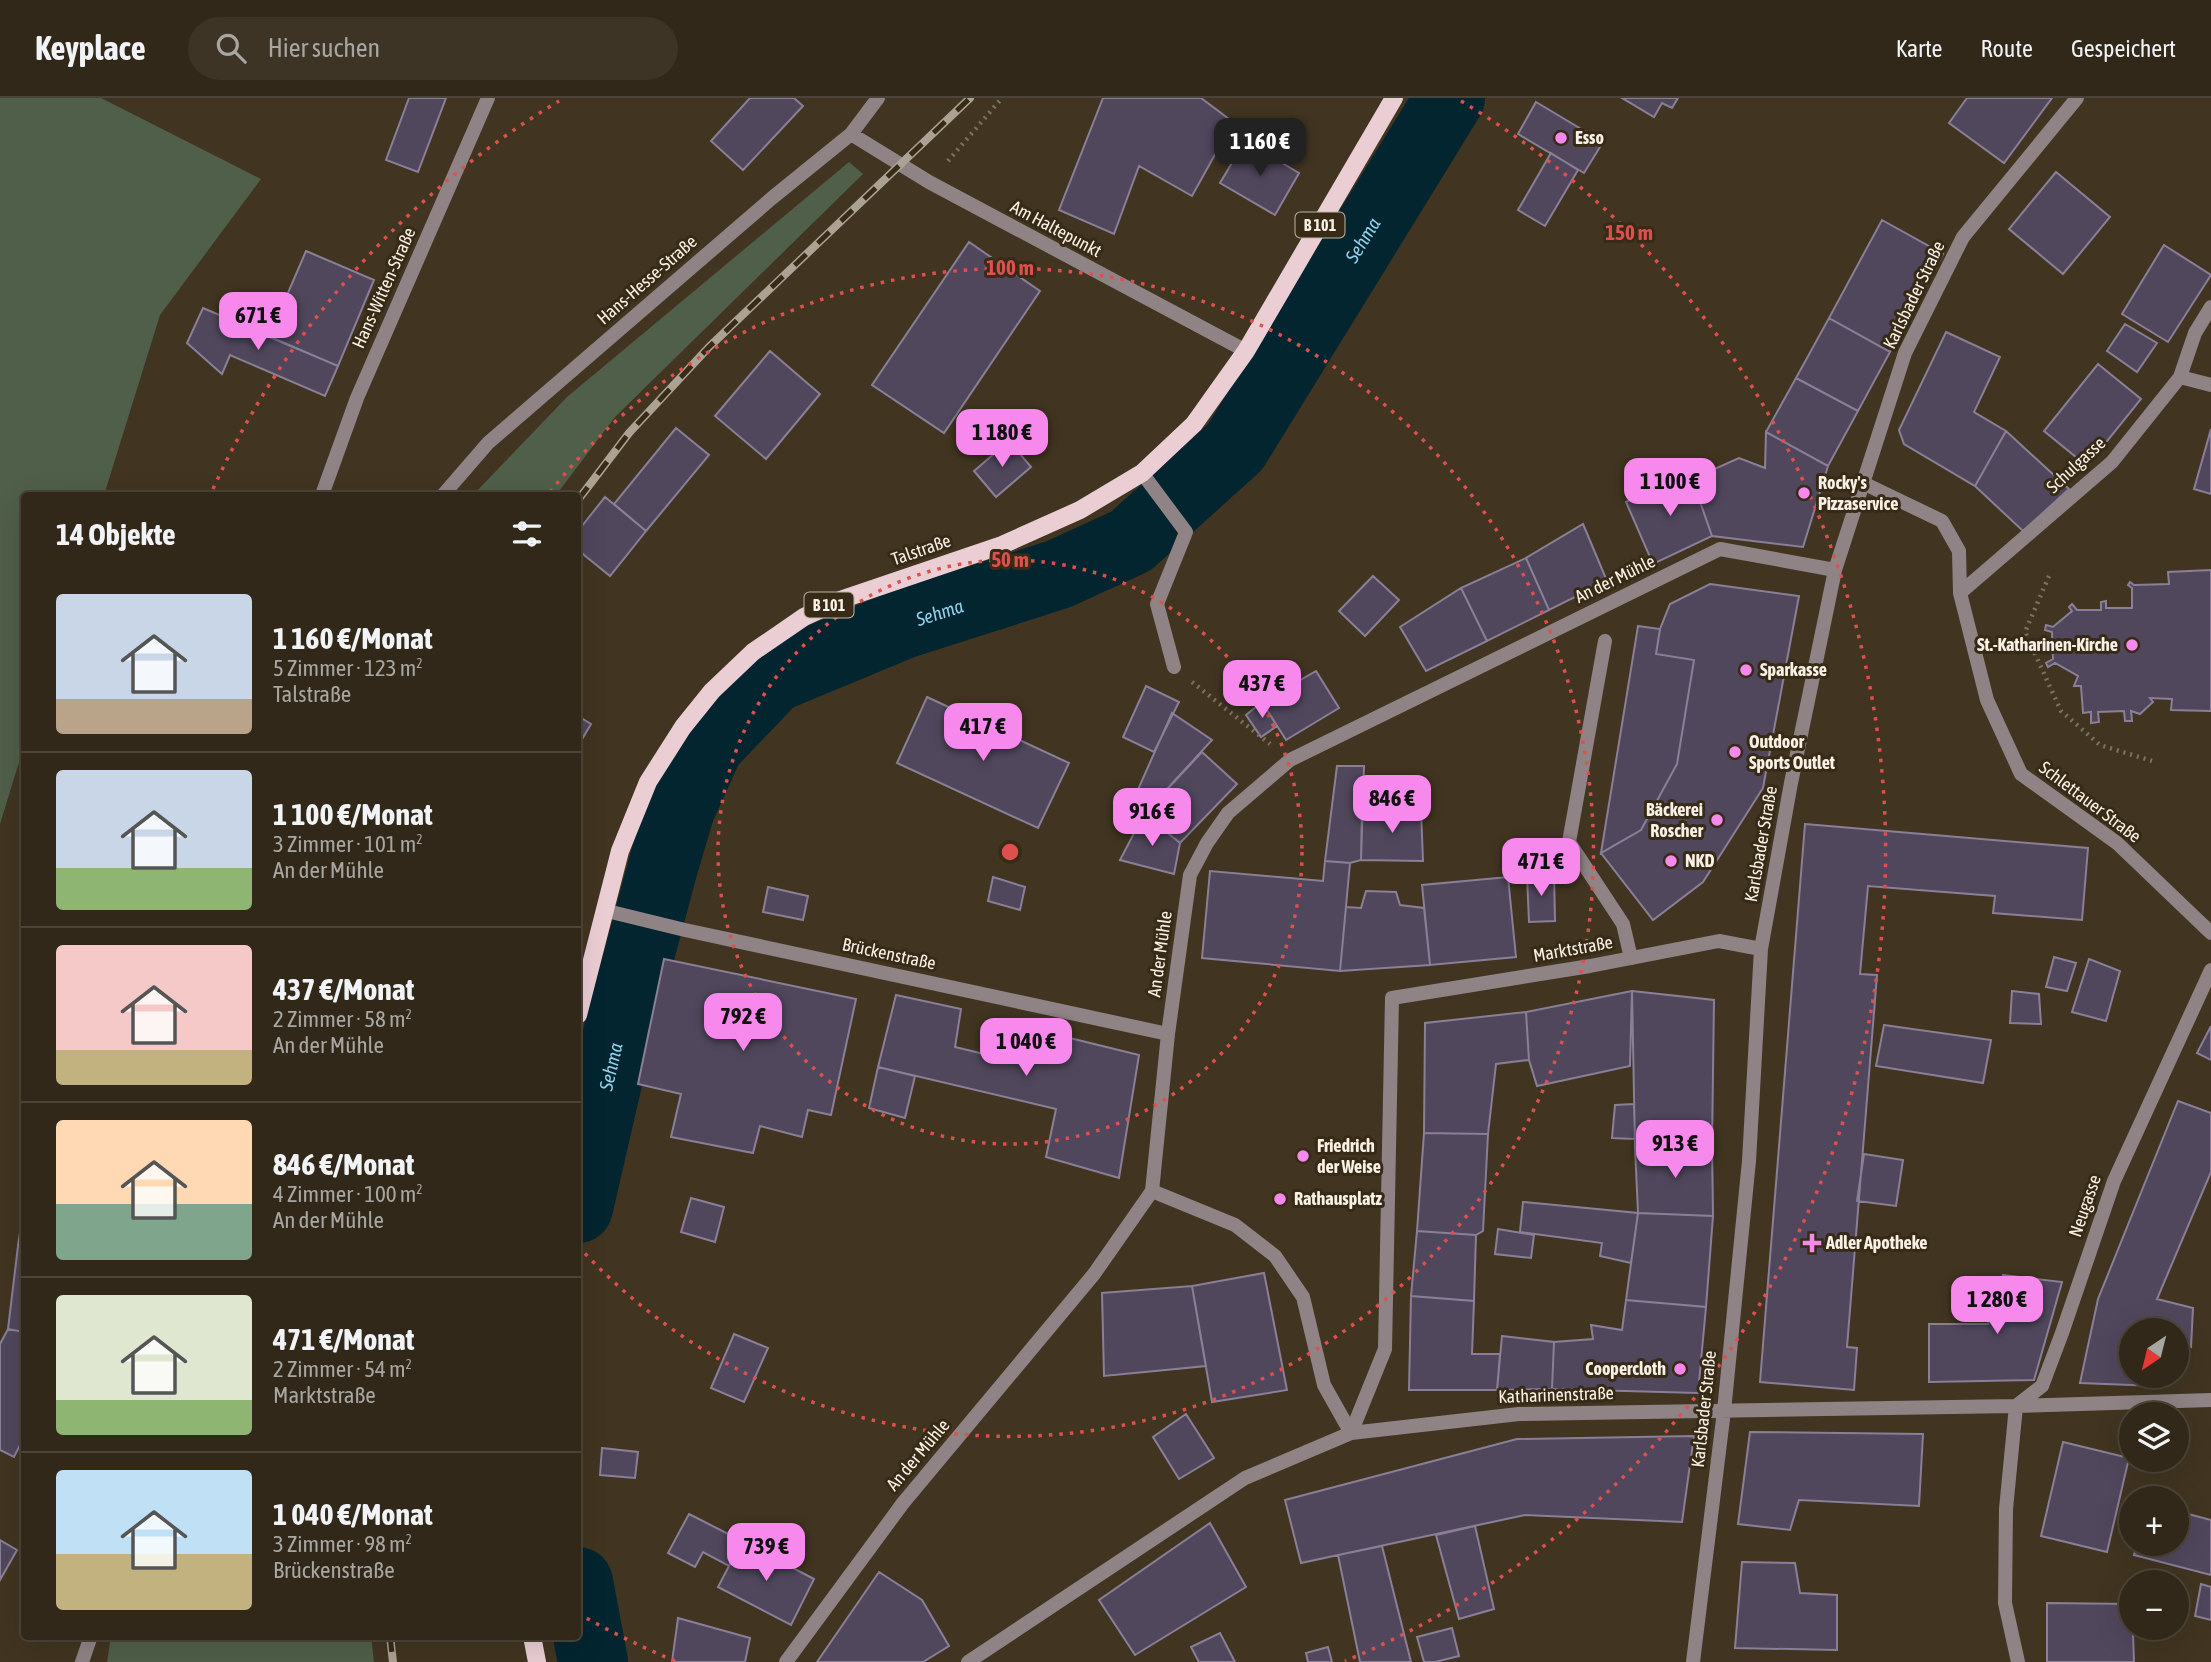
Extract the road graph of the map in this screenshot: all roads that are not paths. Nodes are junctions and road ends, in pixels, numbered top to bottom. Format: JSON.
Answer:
{"nodes":[{"id":1,"x":488,"y":98,"type":"edge"},
{"id":2,"x":878,"y":98,"type":"edge"},
{"id":3,"x":1394,"y":98,"type":"edge"},
{"id":4,"x":2077,"y":98,"type":"edge"},
{"id":5,"x":851,"y":135,"type":"junction"},
{"id":6,"x":2211,"y":307,"type":"edge"},
{"id":7,"x":1246,"y":351,"type":"junction"},
{"id":8,"x":2180,"y":377,"type":"junction"},
{"id":9,"x":2211,"y":385,"type":"edge"},
{"id":10,"x":1142,"y":473,"type":"junction"},
{"id":11,"x":1863,"y":483,"type":"junction"},
{"id":12,"x":323,"y":492,"type":"edge"},
{"id":13,"x":446,"y":492,"type":"edge"},
{"id":14,"x":1835,"y":570,"type":"junction"},
{"id":15,"x":1960,"y":593,"type":"junction"},
{"id":16,"x":1605,"y":640,"type":"dead end"},
{"id":17,"x":1174,"y":667,"type":"road end"},
{"id":18,"x":603,"y":910,"type":"junction"},
{"id":19,"x":2211,"y":933,"type":"edge"},
{"id":20,"x":1761,"y":949,"type":"junction"},
{"id":21,"x":1631,"y":958,"type":"junction"},
{"id":22,"x":2211,"y":970,"type":"edge"},
{"id":23,"x":581,"y":1002,"type":"edge"},
{"id":24,"x":1168,"y":1034,"type":"junction"},
{"id":25,"x":1152,"y":1191,"type":"junction"},
{"id":26,"x":2211,"y":1400,"type":"edge"},
{"id":27,"x":2016,"y":1406,"type":"junction"},
{"id":28,"x":1724,"y":1411,"type":"junction"},
{"id":29,"x":1351,"y":1433,"type":"junction"},
{"id":30,"x":90,"y":1640,"type":"edge"},
{"id":31,"x":533,"y":1640,"type":"edge"},
{"id":32,"x":82,"y":1662,"type":"edge"},
{"id":33,"x":537,"y":1662,"type":"edge"},
{"id":34,"x":786,"y":1662,"type":"edge"},
{"id":35,"x":968,"y":1662,"type":"edge"},
{"id":36,"x":1693,"y":1662,"type":"edge"},
{"id":37,"x":2018,"y":1662,"type":"edge"}],
"edges":[{"from":1,"to":12,"type":"street","name":"Hans-Witten-Straße"},
{"from":2,"to":5,"type":"street","name":"Hans-Hesse-Straße"},
{"from":3,"to":7,"type":"main road","name":"Talstraße","number":"B 101"},
{"from":4,"to":11,"type":"street","name":"Karlsbader Straße"},
{"from":5,"to":7,"type":"street","name":"Am Haltepunkt"},
{"from":5,"to":13,"type":"street","name":"Hans-Hesse-Straße"},
{"from":6,"to":8,"type":"street","name":"Schulgasse"},
{"from":7,"to":10,"type":"main road","name":"Talstraße","number":"B 101"},
{"from":8,"to":9,"type":"street"},
{"from":8,"to":15,"type":"street","name":"Schulgasse"},
{"from":10,"to":17,"type":"street"},
{"from":10,"to":18,"type":"main road","name":"Talstraße","number":"B 101"},
{"from":11,"to":14,"type":"street","name":"Karlsbader Straße"},
{"from":11,"to":15,"type":"street","name":"Schlettauer Straße"},
{"from":14,"to":20,"type":"street","name":"Karlsbader Straße"},
{"from":14,"to":24,"type":"street","name":"An der Mühle"},
{"from":15,"to":19,"type":"street","name":"Schlettauer Straße"},
{"from":16,"to":21,"type":"street"},
{"from":18,"to":23,"type":"main road","name":"Talstraße","number":"B 101"},
{"from":18,"to":24,"type":"street","name":"Brückenstraße"},
{"from":20,"to":21,"type":"street","name":"Marktstraße"},
{"from":20,"to":28,"type":"street","name":"Karlsbader Straße"},
{"from":21,"to":29,"type":"street","name":"Marktstraße"},
{"from":22,"to":27,"type":"street","name":"Neugasse"},
{"from":24,"to":25,"type":"street","name":"An der Mühle"},
{"from":25,"to":29,"type":"street"},
{"from":25,"to":34,"type":"street","name":"An der Mühle"},
{"from":26,"to":27,"type":"street","name":"Katharinenstraße"},
{"from":27,"to":28,"type":"street","name":"Katharinenstraße"},
{"from":27,"to":37,"type":"street"},
{"from":28,"to":29,"type":"street","name":"Katharinenstraße"},
{"from":28,"to":36,"type":"street","name":"Karlsbader Straße"},
{"from":29,"to":35,"type":"street","name":"Katharinenstraße"},
{"from":30,"to":32,"type":"street"},
{"from":31,"to":33,"type":"main road"}]}
